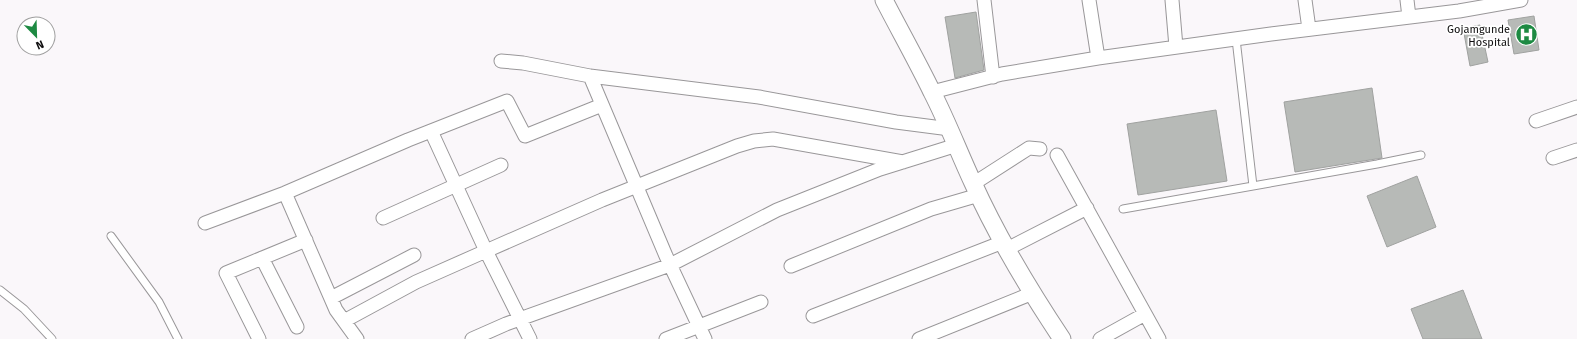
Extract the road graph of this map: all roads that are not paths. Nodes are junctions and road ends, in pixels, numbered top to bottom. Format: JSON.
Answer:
{"nodes":[{"id":1,"x":884,"y":0,"type":"edge"},
{"id":2,"x":984,"y":0,"type":"edge"},
{"id":3,"x":1088,"y":0,"type":"edge"},
{"id":4,"x":1172,"y":0,"type":"edge"},
{"id":5,"x":1304,"y":0,"type":"edge"},
{"id":6,"x":1407,"y":0,"type":"edge"},
{"id":7,"x":1521,"y":0,"type":"edge"},
{"id":8,"x":1507,"y":2,"type":"edge"},
{"id":9,"x":1410,"y":17,"type":"junction"},
{"id":10,"x":1309,"y":29,"type":"junction"},
{"id":11,"x":1236,"y":39,"type":"junction"},
{"id":12,"x":1176,"y":47,"type":"junction"},
{"id":13,"x":1098,"y":58,"type":"junction"},
{"id":14,"x":501,"y":61,"type":"dead end"},
{"id":15,"x":590,"y":76,"type":"junction"},
{"id":16,"x":993,"y":77,"type":"junction"},
{"id":17,"x":932,"y":92,"type":"junction"},
{"id":18,"x":602,"y":105,"type":"junction"},
{"id":19,"x":1577,"y":107,"type":"edge"},
{"id":20,"x":1536,"y":121,"type":"dead end"},
{"id":21,"x":950,"y":129,"type":"junction"},
{"id":22,"x":431,"y":131,"type":"junction"},
{"id":23,"x":957,"y":145,"type":"junction"},
{"id":24,"x":1040,"y":149,"type":"dead end"},
{"id":25,"x":1577,"y":150,"type":"edge"},
{"id":26,"x":1056,"y":155,"type":"dead end"},
{"id":27,"x":1421,"y":155,"type":"dead end"},
{"id":28,"x":1553,"y":158,"type":"dead end"},
{"id":29,"x":903,"y":162,"type":"junction"},
{"id":30,"x":501,"y":165,"type":"dead end"},
{"id":31,"x":456,"y":185,"type":"junction"},
{"id":32,"x":636,"y":186,"type":"junction"},
{"id":33,"x":1253,"y":186,"type":"junction"},
{"id":34,"x":976,"y":189,"type":"junction"},
{"id":35,"x":285,"y":193,"type":"junction"},
{"id":36,"x":1087,"y":208,"type":"junction"},
{"id":37,"x":1123,"y":208,"type":"dead end"},
{"id":38,"x":383,"y":218,"type":"dead end"},
{"id":39,"x":205,"y":223,"type":"dead end"},
{"id":40,"x":111,"y":236,"type":"dead end"},
{"id":41,"x":306,"y":240,"type":"junction"},
{"id":42,"x":1005,"y":246,"type":"junction"},
{"id":43,"x":486,"y":250,"type":"junction"},
{"id":44,"x":414,"y":255,"type":"dead end"},
{"id":45,"x":262,"y":258,"type":"junction"},
{"id":46,"x":670,"y":264,"type":"junction"},
{"id":47,"x":791,"y":266,"type":"dead end"},
{"id":48,"x":0,"y":290,"type":"edge"},
{"id":49,"x":1033,"y":293,"type":"junction"},
{"id":50,"x":331,"y":298,"type":"junction"},
{"id":51,"x":761,"y":302,"type":"dead end"},
{"id":52,"x":1145,"y":314,"type":"junction"},
{"id":53,"x":813,"y":316,"type":"dead end"},
{"id":54,"x":521,"y":318,"type":"junction"},
{"id":55,"x":344,"y":321,"type":"junction"},
{"id":56,"x":698,"y":326,"type":"junction"},
{"id":57,"x":297,"y":327,"type":"dead end"},
{"id":58,"x":52,"y":339,"type":"edge"},
{"id":59,"x":178,"y":339,"type":"edge"},
{"id":60,"x":259,"y":339,"type":"edge"},
{"id":61,"x":357,"y":339,"type":"edge"},
{"id":62,"x":472,"y":339,"type":"edge"},
{"id":63,"x":530,"y":339,"type":"edge"},
{"id":64,"x":666,"y":339,"type":"edge"},
{"id":65,"x":705,"y":339,"type":"edge"},
{"id":66,"x":919,"y":339,"type":"edge"},
{"id":67,"x":1062,"y":339,"type":"edge"},
{"id":68,"x":1100,"y":339,"type":"edge"},
{"id":69,"x":1159,"y":339,"type":"edge"}],
"edges":[{"from":1,"to":17,"type":"street"},
{"from":2,"to":16,"type":"street"},
{"from":3,"to":13,"type":"street"},
{"from":4,"to":12,"type":"street"},
{"from":5,"to":10,"type":"street"},
{"from":6,"to":9,"type":"street"},
{"from":7,"to":8,"type":"street"},
{"from":8,"to":9,"type":"street"},
{"from":9,"to":10,"type":"street"},
{"from":10,"to":11,"type":"street"},
{"from":11,"to":12,"type":"street"},
{"from":11,"to":33,"type":"lane"},
{"from":12,"to":13,"type":"street"},
{"from":13,"to":16,"type":"street"},
{"from":14,"to":15,"type":"street"},
{"from":15,"to":18,"type":"street"},
{"from":15,"to":21,"type":"street"},
{"from":16,"to":17,"type":"street"},
{"from":17,"to":21,"type":"street"},
{"from":18,"to":22,"type":"street"},
{"from":18,"to":32,"type":"street"},
{"from":19,"to":20,"type":"street"},
{"from":21,"to":23,"type":"street"},
{"from":22,"to":31,"type":"street"},
{"from":22,"to":35,"type":"street"},
{"from":23,"to":29,"type":"street"},
{"from":23,"to":34,"type":"street"},
{"from":24,"to":34,"type":"street"},
{"from":25,"to":28,"type":"street"},
{"from":26,"to":36,"type":"street"},
{"from":27,"to":33,"type":"lane"},
{"from":29,"to":32,"type":"street"},
{"from":29,"to":46,"type":"street"},
{"from":30,"to":31,"type":"street"},
{"from":31,"to":38,"type":"street"},
{"from":31,"to":43,"type":"street"},
{"from":32,"to":43,"type":"street"},
{"from":32,"to":46,"type":"street"},
{"from":33,"to":37,"type":"lane"},
{"from":34,"to":42,"type":"street"},
{"from":34,"to":47,"type":"street"},
{"from":35,"to":39,"type":"street"},
{"from":35,"to":41,"type":"street"},
{"from":36,"to":42,"type":"street"},
{"from":36,"to":52,"type":"street"},
{"from":40,"to":59,"type":"lane"},
{"from":41,"to":45,"type":"street"},
{"from":41,"to":50,"type":"street"},
{"from":42,"to":49,"type":"street"},
{"from":42,"to":53,"type":"street"},
{"from":43,"to":54,"type":"street"},
{"from":43,"to":55,"type":"street"},
{"from":44,"to":50,"type":"street"},
{"from":45,"to":57,"type":"street"},
{"from":45,"to":60,"type":"street"},
{"from":46,"to":54,"type":"street"},
{"from":46,"to":56,"type":"street"},
{"from":48,"to":58,"type":"lane"},
{"from":49,"to":66,"type":"street"},
{"from":49,"to":67,"type":"street"},
{"from":50,"to":55,"type":"street"},
{"from":51,"to":56,"type":"street"},
{"from":52,"to":68,"type":"street"},
{"from":52,"to":69,"type":"street"},
{"from":54,"to":62,"type":"street"},
{"from":54,"to":63,"type":"street"},
{"from":55,"to":61,"type":"street"},
{"from":56,"to":64,"type":"street"},
{"from":56,"to":65,"type":"street"}]}
